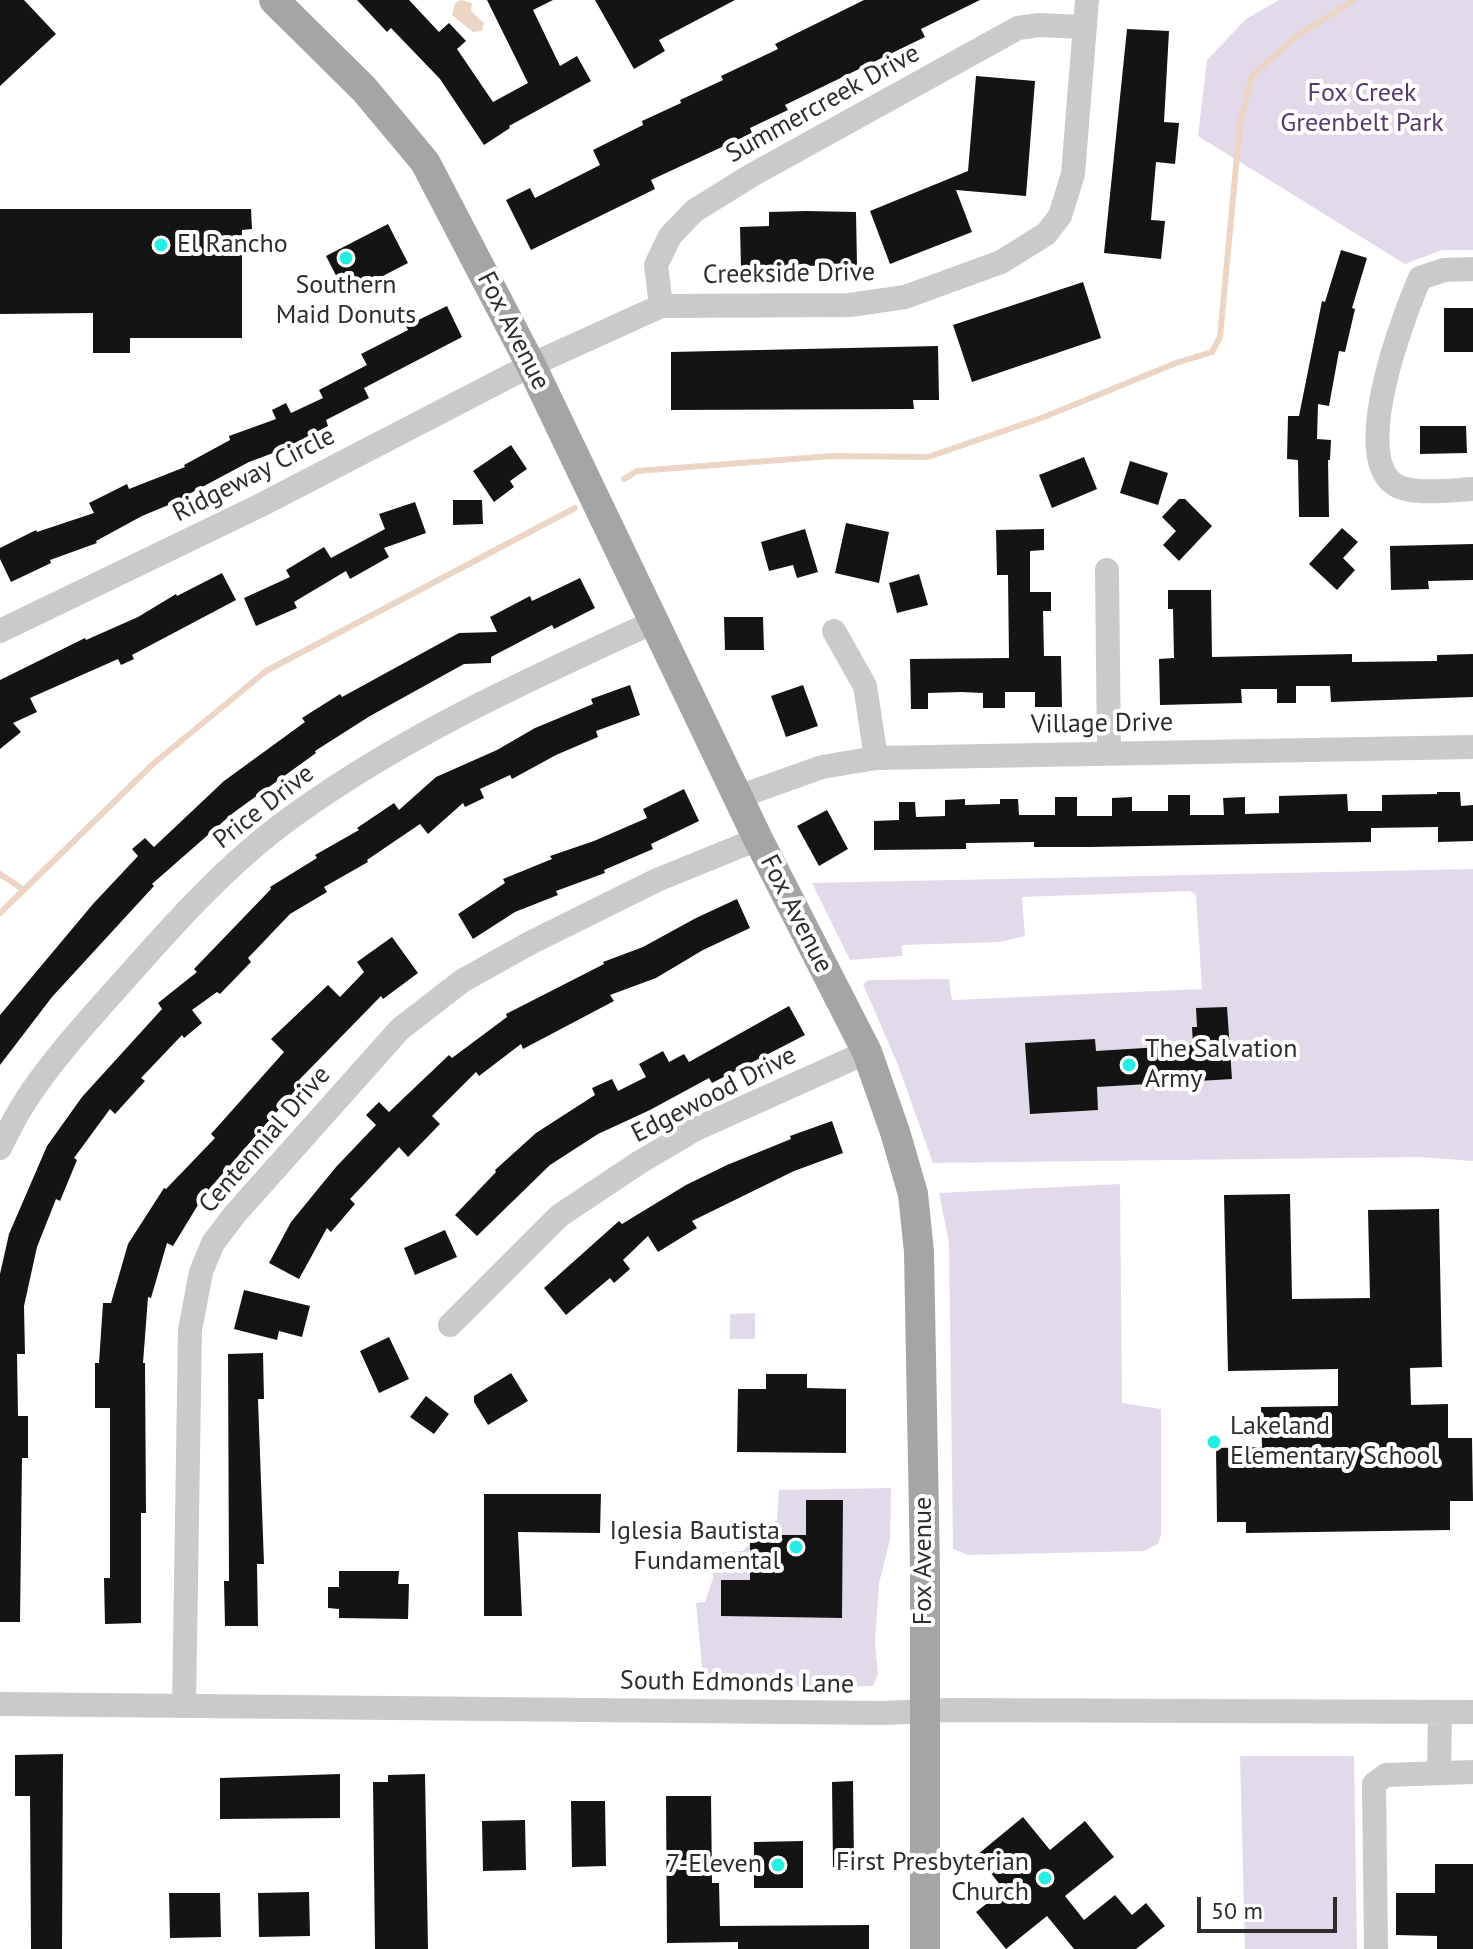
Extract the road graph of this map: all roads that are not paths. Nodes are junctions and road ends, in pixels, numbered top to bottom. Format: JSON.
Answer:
{"nodes":[{"id":1,"x":274,"y":0,"type":"edge"},
{"id":2,"x":1087,"y":0,"type":"edge"},
{"id":3,"x":1085,"y":27,"type":"junction"},
{"id":4,"x":1473,"y":269,"type":"edge"},
{"id":5,"x":661,"y":306,"type":"junction"},
{"id":6,"x":531,"y":365,"type":"junction"},
{"id":7,"x":1473,"y":489,"type":"edge"},
{"id":8,"x":1107,"y":570,"type":"dead end"},
{"id":9,"x":654,"y":622,"type":"junction"},
{"id":10,"x":0,"y":631,"type":"edge"},
{"id":11,"x":834,"y":631,"type":"dead end"},
{"id":12,"x":1473,"y":747,"type":"edge"},
{"id":13,"x":1109,"y":752,"type":"junction"},
{"id":14,"x":876,"y":758,"type":"junction"},
{"id":15,"x":738,"y":797,"type":"junction"},
{"id":16,"x":758,"y":839,"type":"junction"},
{"id":17,"x":867,"y":1052,"type":"junction"},
{"id":18,"x":0,"y":1148,"type":"edge"},
{"id":19,"x":450,"y":1325,"type":"dead end"},
{"id":20,"x":0,"y":1704,"type":"edge"},
{"id":21,"x":184,"y":1706,"type":"junction"},
{"id":22,"x":924,"y":1711,"type":"junction"},
{"id":23,"x":1440,"y":1712,"type":"junction"},
{"id":24,"x":1473,"y":1712,"type":"edge"},
{"id":25,"x":1439,"y":1772,"type":"junction"},
{"id":26,"x":1473,"y":1772,"type":"edge"},
{"id":27,"x":925,"y":1949,"type":"edge"},
{"id":28,"x":1376,"y":1949,"type":"edge"}],
"edges":[{"from":1,"to":6,"type":"main road","name":"Fox Avenue"},
{"from":2,"to":3,"type":"street","name":"Creekside Drive"},
{"from":3,"to":5,"type":"street","name":"Summercreek Drive"},
{"from":3,"to":5,"type":"street","name":"Creekside Drive"},
{"from":4,"to":7,"type":"street"},
{"from":5,"to":6,"type":"street","name":"Creekside Drive"},
{"from":6,"to":9,"type":"main road","name":"Fox Avenue"},
{"from":6,"to":10,"type":"street","name":"Ridgeway Circle"},
{"from":8,"to":13,"type":"street"},
{"from":9,"to":15,"type":"main road","name":"Fox Avenue"},
{"from":9,"to":18,"type":"street","name":"Price Drive"},
{"from":11,"to":14,"type":"street"},
{"from":12,"to":13,"type":"street","name":"Village Drive"},
{"from":13,"to":14,"type":"street","name":"Village Drive"},
{"from":14,"to":15,"type":"street","name":"Village Drive"},
{"from":15,"to":16,"type":"main road","name":"Fox Avenue"},
{"from":16,"to":17,"type":"main road","name":"Fox Avenue"},
{"from":16,"to":21,"type":"street","name":"Centennial Drive"},
{"from":17,"to":19,"type":"street","name":"Edgewood Drive"},
{"from":17,"to":22,"type":"main road","name":"Fox Avenue"},
{"from":20,"to":21,"type":"street","name":"South Edmonds Lane"},
{"from":21,"to":22,"type":"street","name":"South Edmonds Lane"},
{"from":22,"to":23,"type":"street","name":"South Edmonds Lane"},
{"from":22,"to":27,"type":"main road","name":"Fox Avenue"},
{"from":23,"to":24,"type":"street","name":"South Edmonds Lane"},
{"from":23,"to":25,"type":"street"},
{"from":25,"to":26,"type":"street"},
{"from":25,"to":28,"type":"street"}]}
